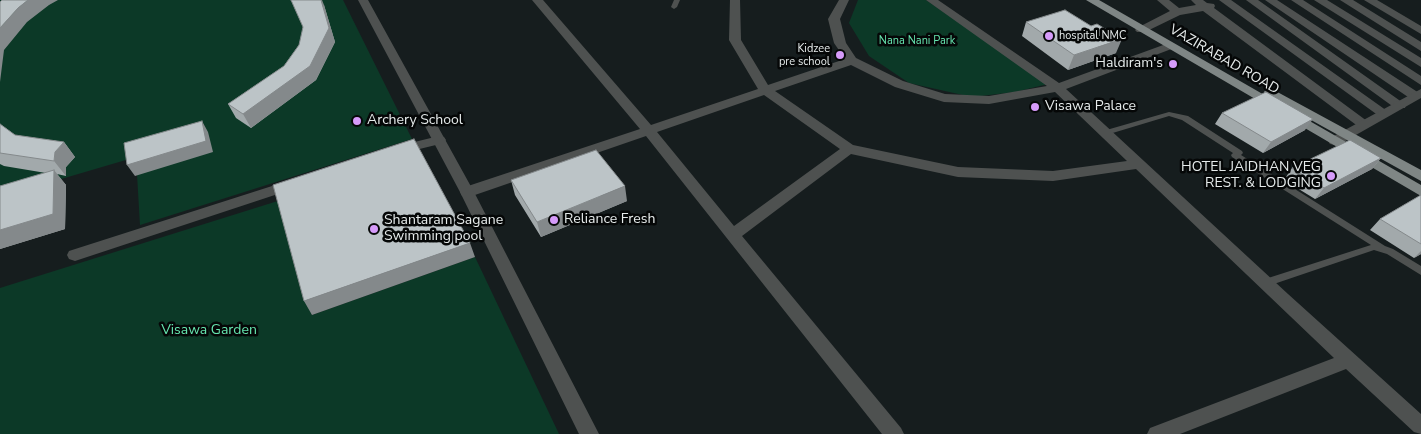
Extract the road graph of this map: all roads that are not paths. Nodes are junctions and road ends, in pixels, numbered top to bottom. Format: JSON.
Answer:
{"nodes":[{"id":1,"x":364,"y":0,"type":"edge"},
{"id":2,"x":537,"y":0,"type":"edge"},
{"id":3,"x":735,"y":0,"type":"edge"},
{"id":4,"x":844,"y":0,"type":"edge"},
{"id":5,"x":931,"y":0,"type":"edge"},
{"id":6,"x":1091,"y":0,"type":"edge"},
{"id":7,"x":1104,"y":0,"type":"edge"},
{"id":8,"x":1162,"y":0,"type":"edge"},
{"id":9,"x":1252,"y":0,"type":"edge"},
{"id":10,"x":1270,"y":0,"type":"edge"},
{"id":11,"x":1296,"y":0,"type":"edge"},
{"id":12,"x":1319,"y":0,"type":"edge"},
{"id":13,"x":1345,"y":0,"type":"edge"},
{"id":14,"x":1369,"y":0,"type":"edge"},
{"id":15,"x":1226,"y":2,"type":"edge"},
{"id":16,"x":1200,"y":3,"type":"edge"},
{"id":17,"x":1176,"y":12,"type":"junction"},
{"id":18,"x":1145,"y":28,"type":"junction"},
{"id":19,"x":1421,"y":31,"type":"edge"},
{"id":20,"x":1170,"y":46,"type":"junction"},
{"id":21,"x":1421,"y":47,"type":"edge"},
{"id":22,"x":852,"y":61,"type":"junction"},
{"id":23,"x":1421,"y":63,"type":"edge"},
{"id":24,"x":1421,"y":81,"type":"edge"},
{"id":25,"x":1058,"y":88,"type":"junction"},
{"id":26,"x":765,"y":90,"type":"junction"},
{"id":27,"x":1418,"y":95,"type":"edge"},
{"id":28,"x":1400,"y":104,"type":"junction"},
{"id":29,"x":1384,"y":113,"type":"junction"},
{"id":30,"x":1364,"y":124,"type":"junction"},
{"id":31,"x":648,"y":130,"type":"junction"},
{"id":32,"x":1106,"y":133,"type":"junction"},
{"id":33,"x":1340,"y":137,"type":"junction"},
{"id":34,"x":439,"y":140,"type":"junction"},
{"id":35,"x":849,"y":149,"type":"junction"},
{"id":36,"x":385,"y":155,"type":"edge"},
{"id":37,"x":1139,"y":164,"type":"junction"},
{"id":38,"x":1421,"y":176,"type":"edge"},
{"id":39,"x":309,"y":179,"type":"edge"},
{"id":40,"x":1421,"y":191,"type":"edge"},
{"id":41,"x":467,"y":192,"type":"junction"},
{"id":42,"x":733,"y":235,"type":"junction"},
{"id":43,"x":1381,"y":247,"type":"junction"},
{"id":44,"x":74,"y":255,"type":"dead end"},
{"id":45,"x":1421,"y":272,"type":"edge"},
{"id":46,"x":1265,"y":283,"type":"junction"},
{"id":47,"x":1349,"y":360,"type":"junction"},
{"id":48,"x":1421,"y":426,"type":"edge"},
{"id":49,"x":589,"y":434,"type":"edge"},
{"id":50,"x":894,"y":434,"type":"edge"},
{"id":51,"x":1157,"y":434,"type":"edge"}],
"edges":[{"from":1,"to":34,"type":"street"},
{"from":2,"to":31,"type":"street"},
{"from":3,"to":26,"type":"street"},
{"from":4,"to":22,"type":"street"},
{"from":5,"to":25,"type":"street"},
{"from":6,"to":18,"type":"main road","name":"VAZIRABAD ROAD"},
{"from":7,"to":18,"type":"main road","name":"VAZIRABAD ROAD"},
{"from":8,"to":17,"type":"street"},
{"from":9,"to":15,"type":"street"},
{"from":9,"to":28,"type":"street"},
{"from":10,"to":27,"type":"street"},
{"from":11,"to":24,"type":"street"},
{"from":12,"to":23,"type":"street"},
{"from":13,"to":21,"type":"street"},
{"from":14,"to":19,"type":"street"},
{"from":15,"to":16,"type":"street"},
{"from":15,"to":29,"type":"street"},
{"from":16,"to":17,"type":"street"},
{"from":16,"to":30,"type":"street"},
{"from":17,"to":18,"type":"street"},
{"from":18,"to":20,"type":"main road","name":"VAZIRABAD ROAD"},
{"from":18,"to":33,"type":"main road","name":"VAZIRABAD ROAD"},
{"from":20,"to":25,"type":"street"},
{"from":20,"to":33,"type":"main road","name":"VAZIRABAD ROAD"},
{"from":22,"to":25,"type":"street"},
{"from":22,"to":26,"type":"street"},
{"from":25,"to":32,"type":"street"},
{"from":26,"to":31,"type":"street"},
{"from":26,"to":35,"type":"street"},
{"from":27,"to":28,"type":"street"},
{"from":28,"to":29,"type":"street"},
{"from":29,"to":30,"type":"street"},
{"from":30,"to":33,"type":"street"},
{"from":31,"to":41,"type":"street"},
{"from":31,"to":42,"type":"street"},
{"from":32,"to":37,"type":"street"},
{"from":32,"to":43,"type":"lane"},
{"from":33,"to":38,"type":"main road","name":"VAZIRABAD ROAD"},
{"from":33,"to":40,"type":"main road","name":"VAZIRABAD ROAD"},
{"from":34,"to":36,"type":"street"},
{"from":34,"to":41,"type":"street"},
{"from":35,"to":37,"type":"street"},
{"from":35,"to":42,"type":"street"},
{"from":37,"to":46,"type":"street"},
{"from":39,"to":44,"type":"street"},
{"from":41,"to":49,"type":"street"},
{"from":42,"to":50,"type":"street"},
{"from":43,"to":45,"type":"lane"},
{"from":43,"to":46,"type":"lane"},
{"from":46,"to":47,"type":"street"},
{"from":47,"to":48,"type":"street"},
{"from":47,"to":51,"type":"street"}]}
